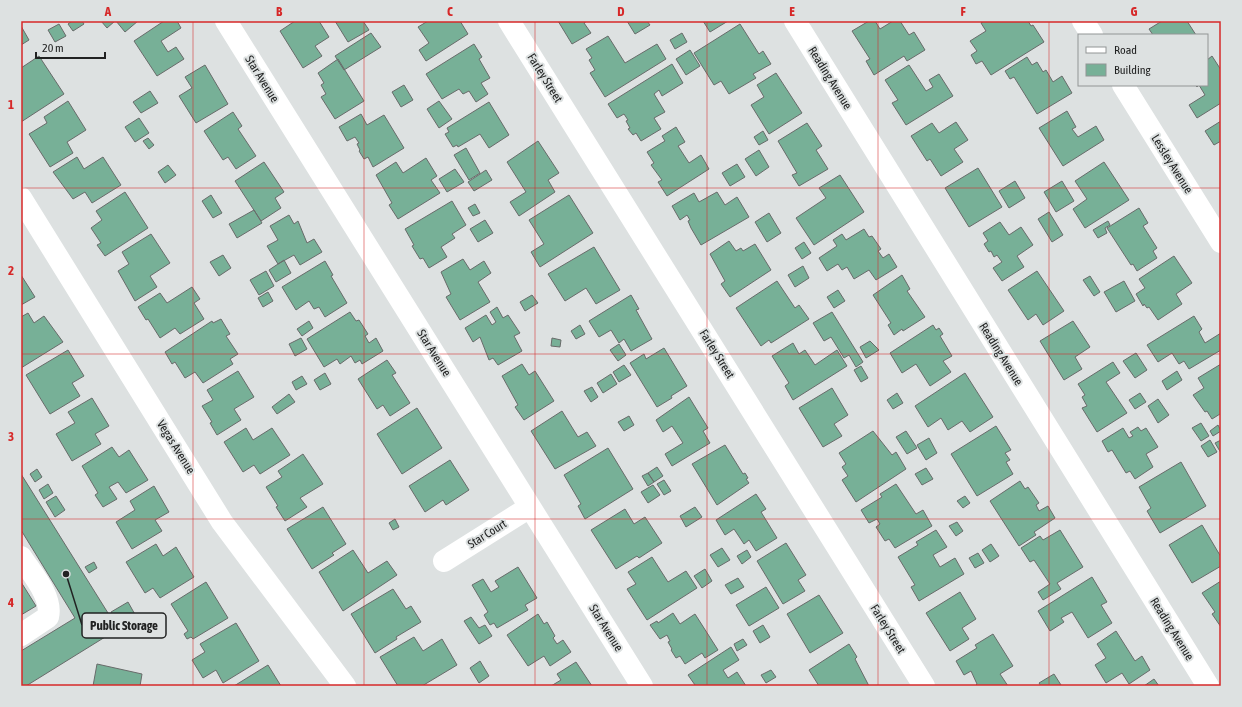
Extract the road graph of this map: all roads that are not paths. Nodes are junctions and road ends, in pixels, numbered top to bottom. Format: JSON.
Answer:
{"nodes":[{"id":1,"x":226,"y":21,"type":"edge"},
{"id":2,"x":509,"y":21,"type":"edge"},
{"id":3,"x":795,"y":21,"type":"edge"},
{"id":4,"x":1083,"y":21,"type":"edge"},
{"id":5,"x":1091,"y":34,"type":"edge"},
{"id":6,"x":1124,"y":86,"type":"edge"},
{"id":7,"x":21,"y":198,"type":"edge"},
{"id":8,"x":1221,"y":242,"type":"edge"},
{"id":9,"x":530,"y":507,"type":"junction"},
{"id":10,"x":21,"y":557,"type":"edge"},
{"id":11,"x":444,"y":561,"type":"dead end"},
{"id":12,"x":21,"y":635,"type":"edge"},
{"id":13,"x":345,"y":686,"type":"edge"},
{"id":14,"x":642,"y":686,"type":"edge"},
{"id":15,"x":924,"y":686,"type":"edge"},
{"id":16,"x":1208,"y":686,"type":"edge"}],
"edges":[{"from":1,"to":9,"type":"street","name":"Star Avenue"},
{"from":2,"to":15,"type":"street","name":"Farley Street"},
{"from":3,"to":16,"type":"street","name":"Reading Avenue"},
{"from":4,"to":5,"type":"street"},
{"from":6,"to":8,"type":"street","name":"Lessley Avenue"},
{"from":7,"to":13,"type":"street","name":"Vegas Avenue"},
{"from":9,"to":11,"type":"street","name":"Star Court"},
{"from":9,"to":14,"type":"street","name":"Star Avenue"},
{"from":10,"to":12,"type":"street"}]}
